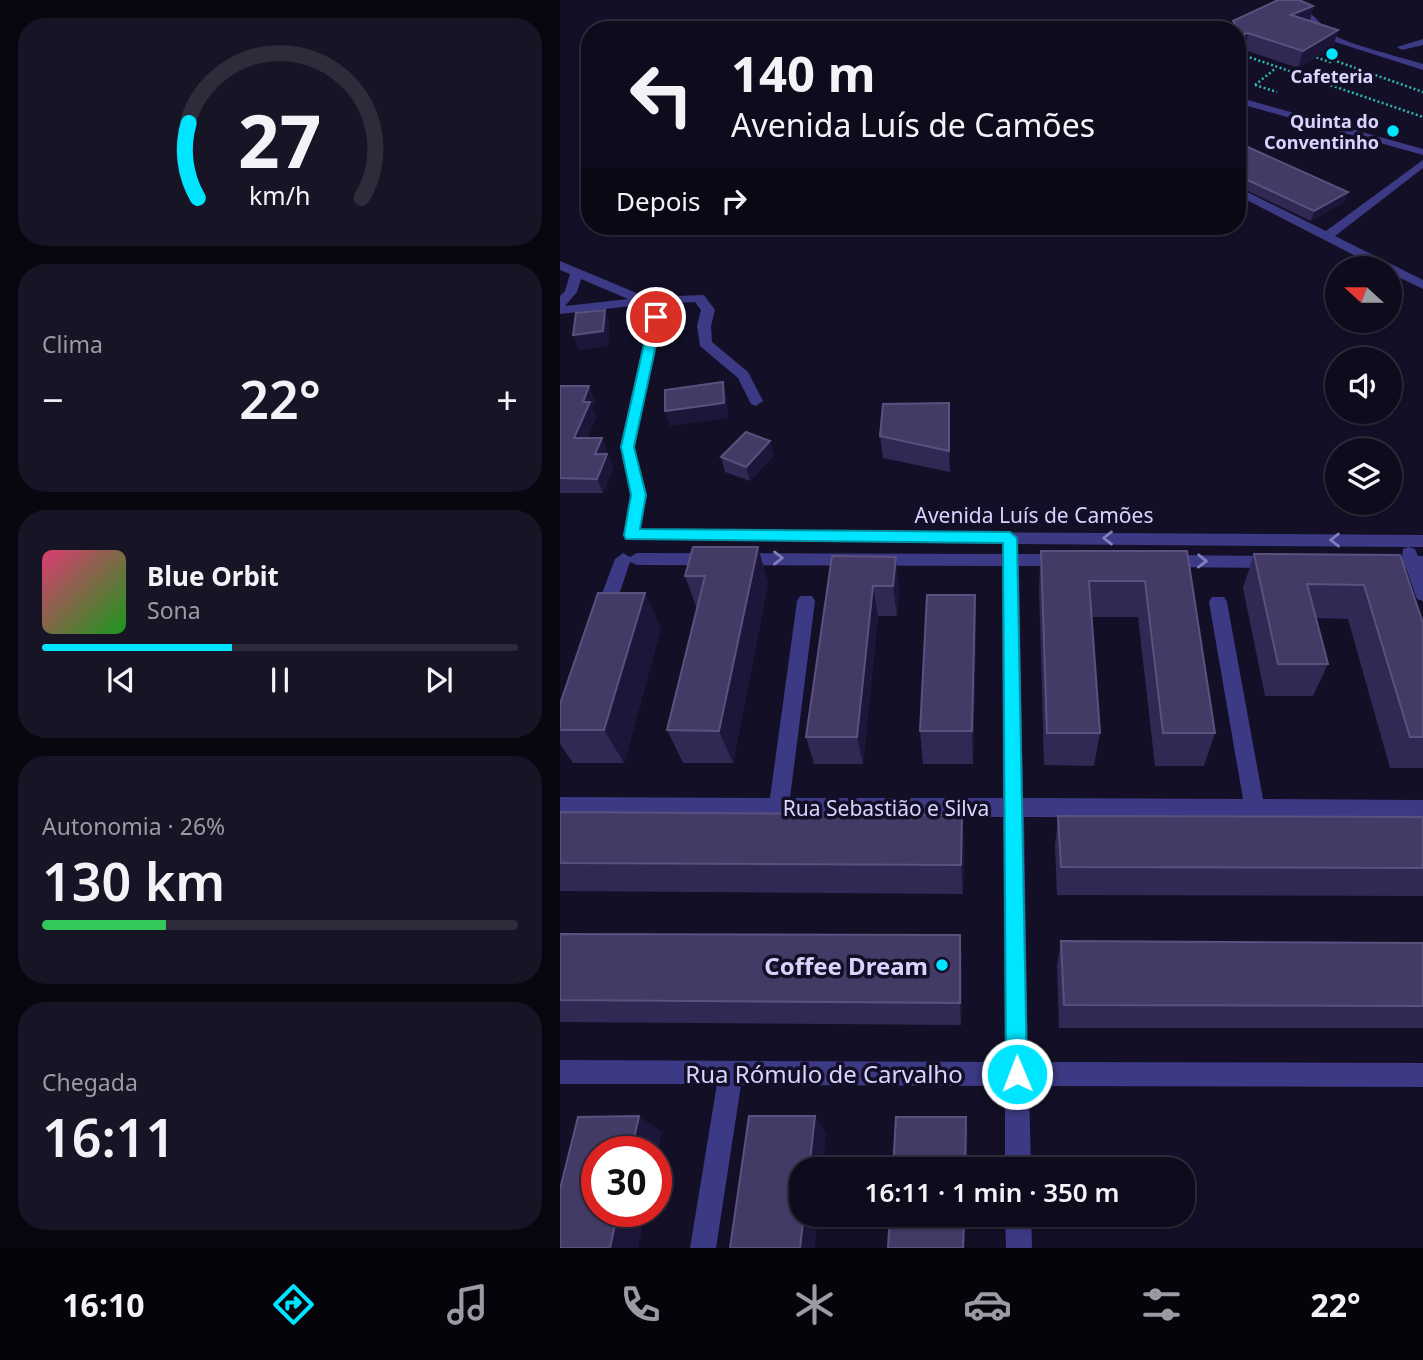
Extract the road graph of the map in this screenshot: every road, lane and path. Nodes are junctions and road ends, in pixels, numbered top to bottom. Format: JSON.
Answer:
{"nodes":[{"id":1,"x":1284,"y":0,"type":"edge"},
{"id":2,"x":1423,"y":42,"type":"edge"},
{"id":3,"x":1402,"y":47,"type":"dead end"},
{"id":4,"x":1246,"y":56,"type":"edge"},
{"id":5,"x":1312,"y":56,"type":"edge"},
{"id":6,"x":1423,"y":67,"type":"edge"},
{"id":7,"x":1277,"y":68,"type":"junction"},
{"id":8,"x":1251,"y":88,"type":"dead end"},
{"id":9,"x":1423,"y":92,"type":"edge"},
{"id":10,"x":1246,"y":103,"type":"edge"},
{"id":11,"x":1423,"y":117,"type":"edge"},
{"id":12,"x":1423,"y":152,"type":"edge"},
{"id":13,"x":1423,"y":163,"type":"edge"},
{"id":14,"x":1246,"y":195,"type":"edge"},
{"id":15,"x":1327,"y":236,"type":"junction"},
{"id":16,"x":1366,"y":256,"type":"edge"},
{"id":17,"x":560,"y":265,"type":"edge"},
{"id":18,"x":577,"y":273,"type":"junction"},
{"id":19,"x":1402,"y":274,"type":"edge"},
{"id":20,"x":1423,"y":285,"type":"edge"},
{"id":21,"x":643,"y":301,"type":"junction"},
{"id":22,"x":560,"y":303,"type":"edge"},
{"id":23,"x":560,"y":310,"type":"edge"},
{"id":24,"x":757,"y":401,"type":"dead end"},
{"id":25,"x":638,"y":535,"type":"junction"},
{"id":26,"x":1010,"y":538,"type":"junction"},
{"id":27,"x":1403,"y":540,"type":"junction"},
{"id":28,"x":1423,"y":541,"type":"edge"},
{"id":29,"x":630,"y":559,"type":"junction"},
{"id":30,"x":1010,"y":559,"type":"junction"},
{"id":31,"x":1077,"y":560,"type":"edge"},
{"id":32,"x":1144,"y":561,"type":"edge"},
{"id":33,"x":1292,"y":562,"type":"edge"},
{"id":34,"x":1359,"y":562,"type":"edge"},
{"id":35,"x":1417,"y":562,"type":"edge"},
{"id":36,"x":1423,"y":594,"type":"edge"},
{"id":37,"x":806,"y":601,"type":"dead end"},
{"id":38,"x":1218,"y":602,"type":"dead end"},
{"id":39,"x":598,"y":629,"type":"edge"},
{"id":40,"x":560,"y":806,"type":"edge"},
{"id":41,"x":779,"y":808,"type":"junction"},
{"id":42,"x":1013,"y":808,"type":"junction"},
{"id":43,"x":1255,"y":809,"type":"junction"},
{"id":44,"x":1423,"y":809,"type":"edge"},
{"id":45,"x":560,"y":1072,"type":"edge"},
{"id":46,"x":730,"y":1073,"type":"junction"},
{"id":47,"x":1017,"y":1074,"type":"junction"},
{"id":48,"x":1423,"y":1075,"type":"edge"},
{"id":49,"x":1018,"y":1157,"type":"edge"},
{"id":50,"x":1018,"y":1227,"type":"edge"},
{"id":51,"x":703,"y":1248,"type":"edge"},
{"id":52,"x":1019,"y":1248,"type":"edge"}],
"edges":[{"from":1,"to":6,"type":"street"},
{"from":2,"to":3,"type":"street"},
{"from":4,"to":7,"type":"path"},
{"from":5,"to":9,"type":"path"},
{"from":7,"to":8,"type":"path"},
{"from":7,"to":11,"type":"path"},
{"from":10,"to":12,"type":"street"},
{"from":13,"to":15,"type":"street"},
{"from":14,"to":15,"type":"street"},
{"from":15,"to":16,"type":"street"},
{"from":17,"to":18,"type":"street"},
{"from":18,"to":21,"type":"street"},
{"from":18,"to":22,"type":"street"},
{"from":19,"to":20,"type":"street"},
{"from":21,"to":23,"type":"street"},
{"from":21,"to":24,"type":"street"},
{"from":21,"to":25,"type":"street"},
{"from":25,"to":26,"type":"street","name":"Avenida Luís de Camões"},
{"from":25,"to":29,"type":"street"},
{"from":25,"to":29,"type":"street"},
{"from":27,"to":26,"type":"street","name":"Avenida Luís de Camões","one_way":true},
{"from":26,"to":30,"type":"street"},
{"from":27,"to":28,"type":"street","name":"Avenida Luís de Camões"},
{"from":27,"to":35,"type":"street"},
{"from":29,"to":30,"type":"street","name":"Avenida Luís de Camões","one_way":true},
{"from":29,"to":39,"type":"street"},
{"from":30,"to":31,"type":"street","name":"Avenida Luís de Camões"},
{"from":30,"to":42,"type":"street"},
{"from":32,"to":33,"type":"street","one_way":true},
{"from":34,"to":35,"type":"street"},
{"from":35,"to":36,"type":"street"},
{"from":37,"to":41,"type":"street"},
{"from":38,"to":43,"type":"street"},
{"from":40,"to":41,"type":"street","name":"Rua Sebastião e Silva"},
{"from":41,"to":42,"type":"street","name":"Rua Sebastião e Silva"},
{"from":42,"to":43,"type":"street","name":"Rua Sebastião e Silva"},
{"from":42,"to":47,"type":"street"},
{"from":43,"to":44,"type":"street","name":"Rua Sebastião e Silva"},
{"from":45,"to":46,"type":"street","name":"Rua Rómulo de Carvalho"},
{"from":46,"to":47,"type":"street","name":"Rua Rómulo de Carvalho"},
{"from":46,"to":51,"type":"street"},
{"from":47,"to":48,"type":"street","name":"Rua Rómulo de Carvalho"},
{"from":47,"to":49,"type":"street"},
{"from":50,"to":52,"type":"street"}]}
